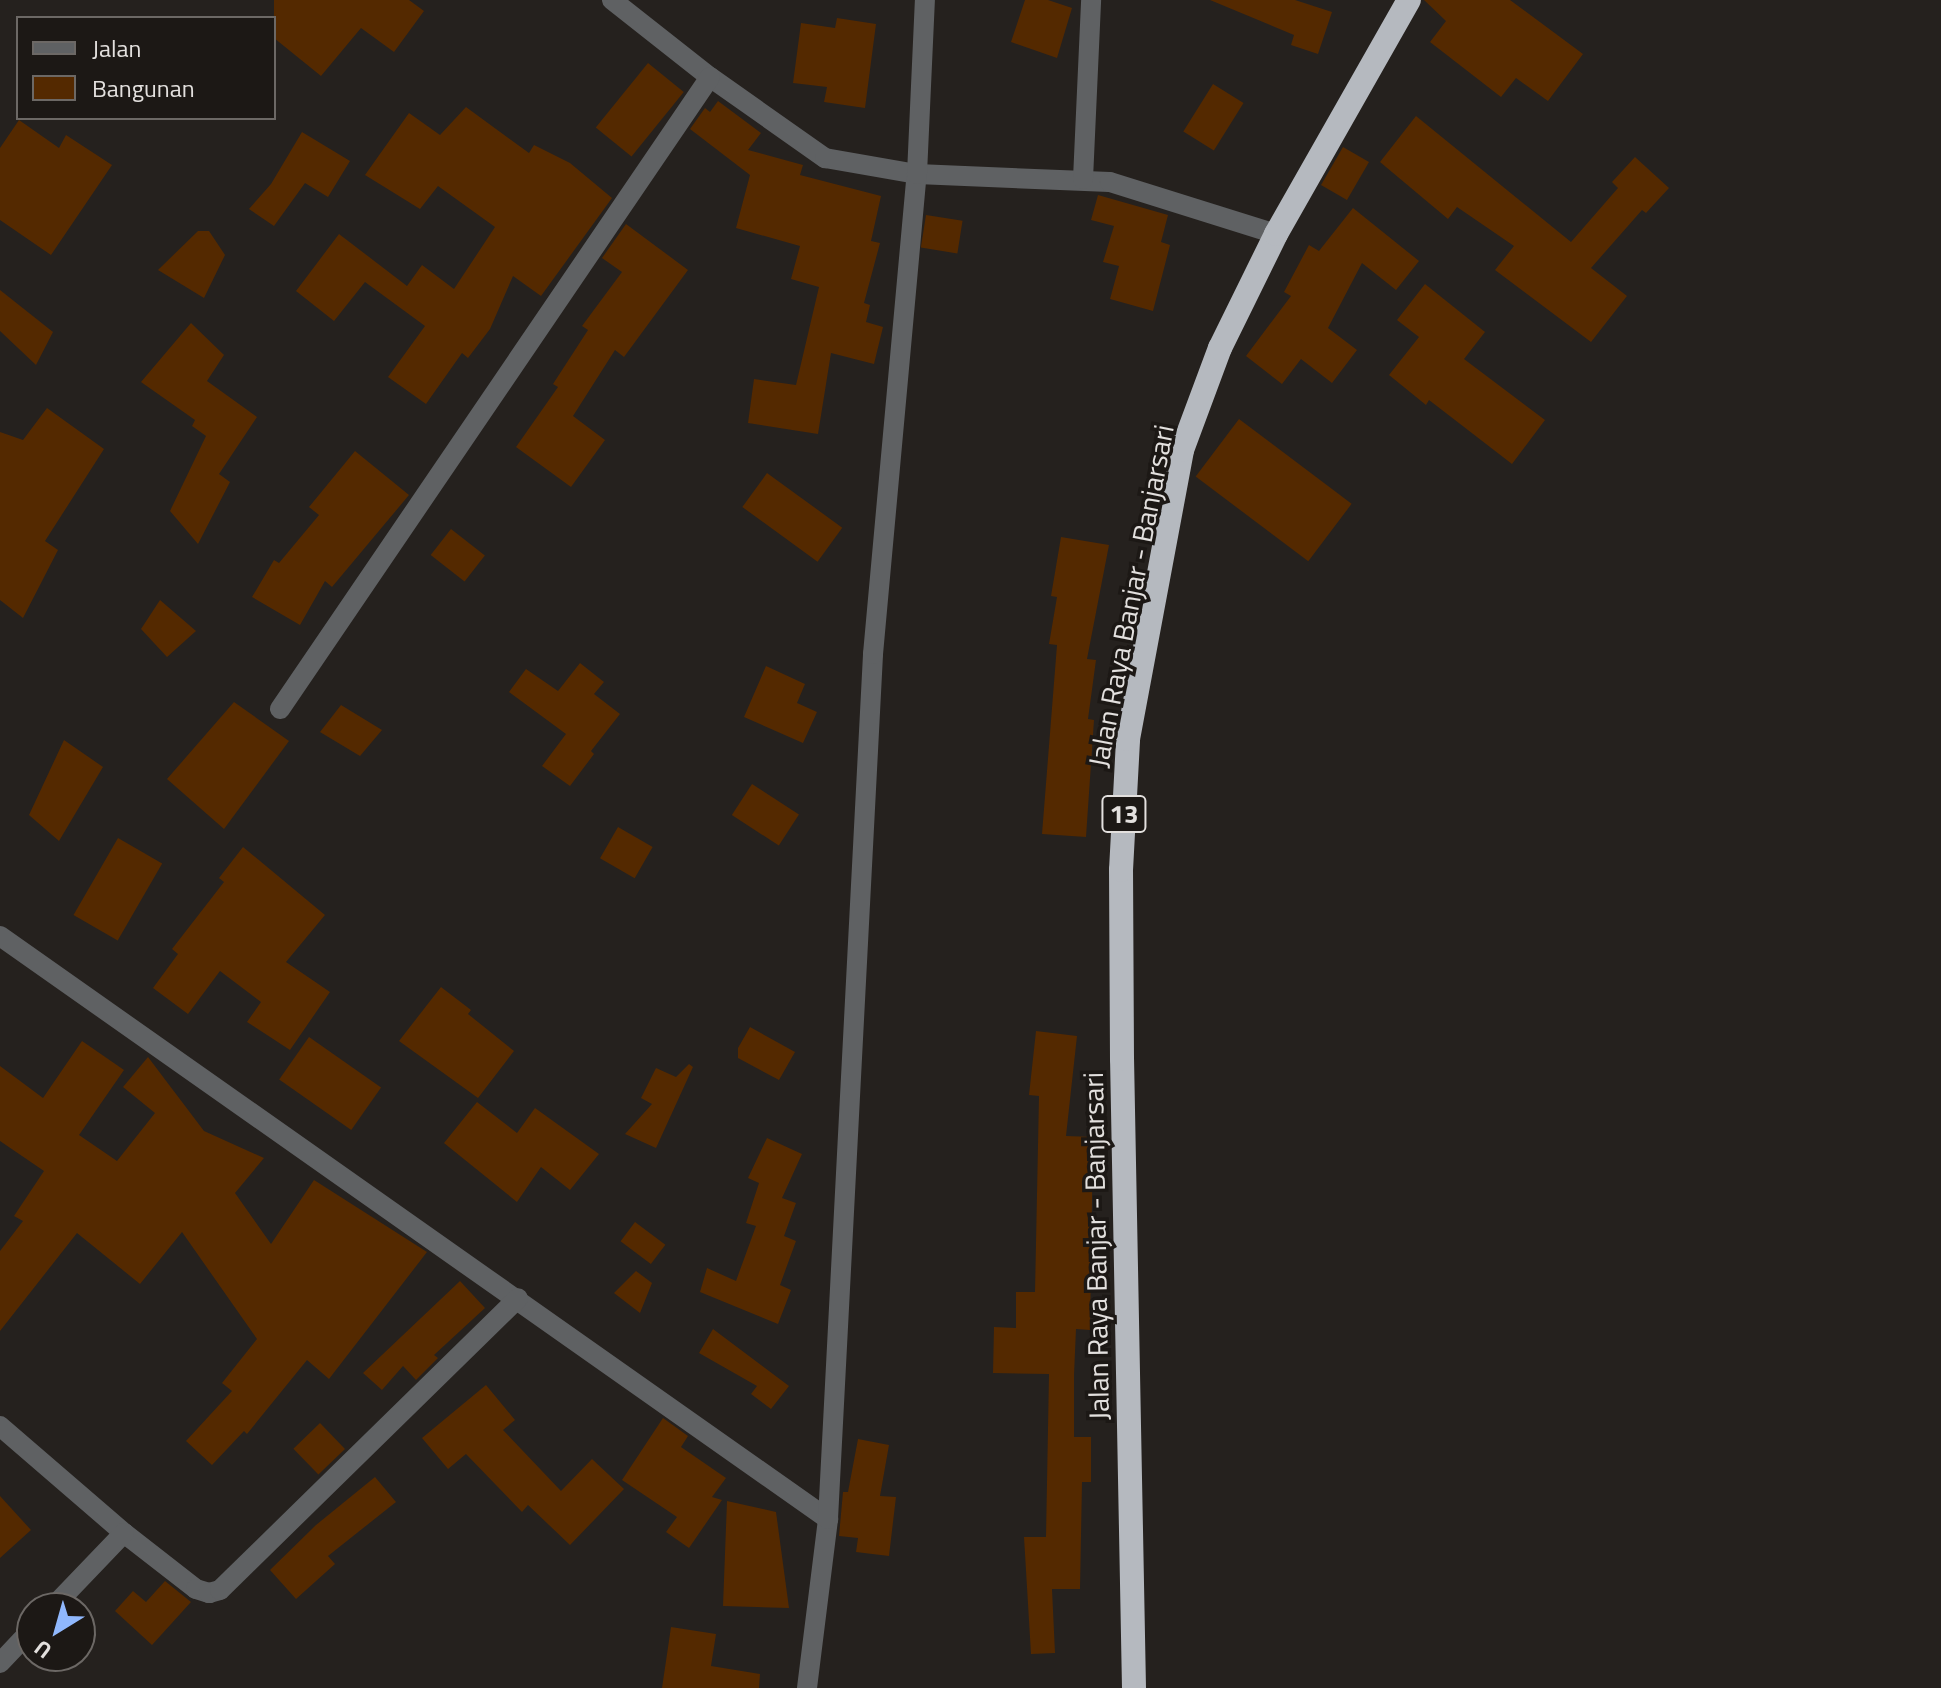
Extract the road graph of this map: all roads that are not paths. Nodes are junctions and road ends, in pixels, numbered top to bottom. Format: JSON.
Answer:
{"nodes":[{"id":1,"x":612,"y":0,"type":"edge"},
{"id":2,"x":925,"y":0,"type":"edge"},
{"id":3,"x":1091,"y":0,"type":"edge"},
{"id":4,"x":1409,"y":0,"type":"edge"},
{"id":5,"x":710,"y":77,"type":"junction"},
{"id":6,"x":917,"y":174,"type":"junction"},
{"id":7,"x":1083,"y":179,"type":"junction"},
{"id":8,"x":1276,"y":234,"type":"junction"},
{"id":9,"x":280,"y":709,"type":"dead end"},
{"id":10,"x":0,"y":936,"type":"edge"},
{"id":11,"x":518,"y":1298,"type":"junction"},
{"id":12,"x":0,"y":1426,"type":"edge"},
{"id":13,"x":828,"y":1519,"type":"junction"},
{"id":14,"x":124,"y":1533,"type":"junction"},
{"id":15,"x":67,"y":1592,"type":"edge"},
{"id":16,"x":16,"y":1646,"type":"edge"},
{"id":17,"x":0,"y":1663,"type":"edge"},
{"id":18,"x":807,"y":1688,"type":"edge"},
{"id":19,"x":1134,"y":1688,"type":"edge"}],
"edges":[{"from":1,"to":5,"type":"street"},
{"from":2,"to":6,"type":"street"},
{"from":3,"to":7,"type":"street"},
{"from":4,"to":8,"type":"highway","name":"Jalan Raya Banjar - Banjarsari","number":"13"},
{"from":5,"to":6,"type":"street"},
{"from":5,"to":9,"type":"street"},
{"from":6,"to":7,"type":"street"},
{"from":6,"to":13,"type":"street"},
{"from":7,"to":8,"type":"street"},
{"from":8,"to":19,"type":"highway","name":"Jalan Raya Banjar - Banjarsari","number":"13"},
{"from":10,"to":11,"type":"street"},
{"from":11,"to":13,"type":"street"},
{"from":11,"to":14,"type":"street"},
{"from":12,"to":14,"type":"street"},
{"from":13,"to":18,"type":"street"},
{"from":14,"to":15,"type":"street"},
{"from":16,"to":17,"type":"street"}]}
